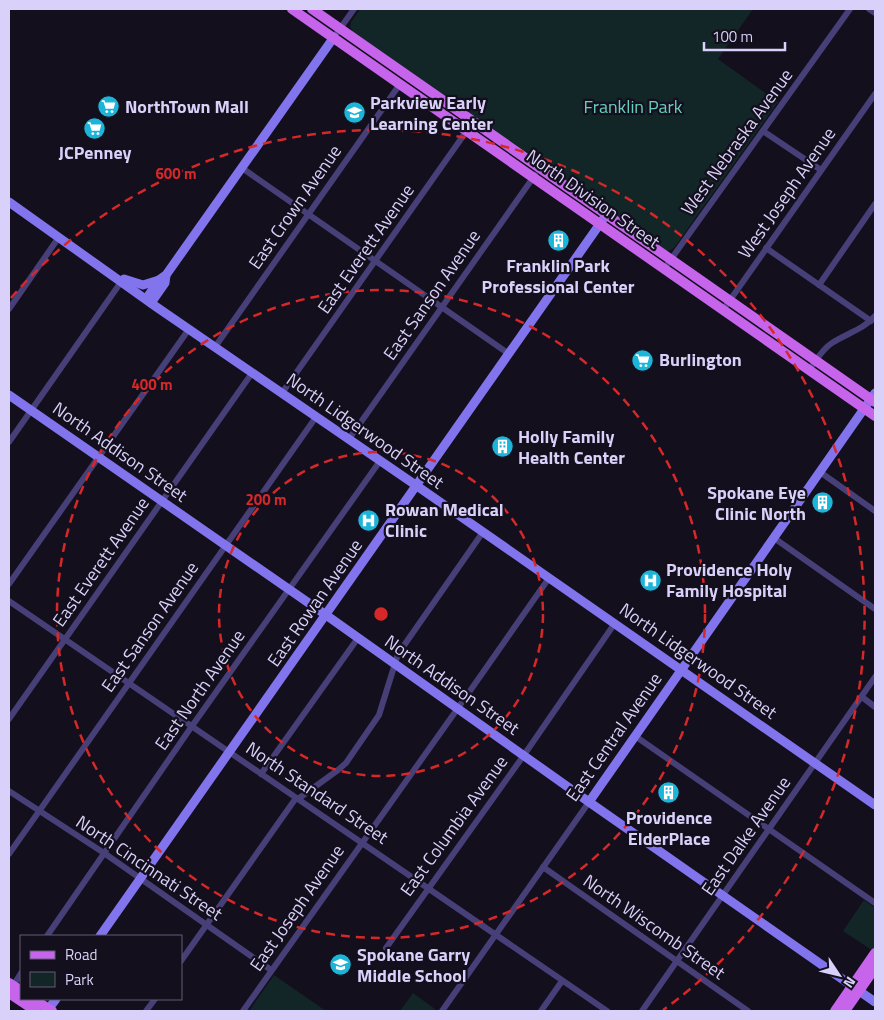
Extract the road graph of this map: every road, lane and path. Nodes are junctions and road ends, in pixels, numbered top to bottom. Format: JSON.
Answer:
{"nodes":[{"id":1,"x":292,"y":9,"type":"edge"},
{"id":2,"x":312,"y":9,"type":"edge"},
{"id":3,"x":354,"y":9,"type":"edge"},
{"id":4,"x":850,"y":9,"type":"edge"},
{"id":5,"x":869,"y":9,"type":"edge"},
{"id":6,"x":875,"y":13,"type":"edge"},
{"id":7,"x":340,"y":28,"type":"junction"},
{"id":8,"x":334,"y":38,"type":"junction"},
{"id":9,"x":400,"y":84,"type":"junction"},
{"id":10,"x":875,"y":94,"type":"edge"},
{"id":11,"x":474,"y":121,"type":"junction"},
{"id":12,"x":467,"y":130,"type":"junction"},
{"id":13,"x":763,"y":131,"type":"junction"},
{"id":14,"x":242,"y":168,"type":"junction"},
{"id":15,"x":540,"y":168,"type":"junction"},
{"id":16,"x":821,"y":170,"type":"junction"},
{"id":17,"x":534,"y":177,"type":"junction"},
{"id":18,"x":9,"y":202,"type":"edge"},
{"id":19,"x":875,"y":204,"type":"edge"},
{"id":20,"x":309,"y":214,"type":"junction"},
{"id":21,"x":607,"y":214,"type":"junction"},
{"id":22,"x":600,"y":224,"type":"junction"},
{"id":23,"x":58,"y":237,"type":"junction"},
{"id":24,"x":766,"y":248,"type":"junction"},
{"id":25,"x":671,"y":260,"type":"junction"},
{"id":26,"x":376,"y":261,"type":"junction"},
{"id":27,"x":664,"y":269,"type":"junction"},
{"id":28,"x":163,"y":277,"type":"junction"},
{"id":29,"x":118,"y":279,"type":"junction"},
{"id":30,"x":818,"y":285,"type":"junction"},
{"id":31,"x":730,"y":300,"type":"junction"},
{"id":32,"x":148,"y":301,"type":"junction"},
{"id":33,"x":442,"y":308,"type":"junction"},
{"id":34,"x":9,"y":309,"type":"edge"},
{"id":35,"x":723,"y":310,"type":"junction"},
{"id":36,"x":873,"y":319,"type":"edge"},
{"id":37,"x":189,"y":329,"type":"junction"},
{"id":38,"x":215,"y":347,"type":"junction"},
{"id":39,"x":509,"y":354,"type":"junction"},
{"id":40,"x":816,"y":360,"type":"junction"},
{"id":41,"x":809,"y":370,"type":"junction"},
{"id":42,"x":252,"y":373,"type":"junction"},
{"id":43,"x":282,"y":393,"type":"junction"},
{"id":44,"x":9,"y":395,"type":"edge"},
{"id":45,"x":874,"y":398,"type":"edge"},
{"id":46,"x":864,"y":408,"type":"junction"},
{"id":47,"x":31,"y":411,"type":"junction"},
{"id":48,"x":875,"y":416,"type":"edge"},
{"id":49,"x":316,"y":417,"type":"junction"},
{"id":50,"x":349,"y":439,"type":"junction"},
{"id":51,"x":9,"y":442,"type":"edge"},
{"id":52,"x":99,"y":458,"type":"junction"},
{"id":53,"x":380,"y":461,"type":"junction"},
{"id":54,"x":820,"y":472,"type":"junction"},
{"id":55,"x":417,"y":486,"type":"junction"},
{"id":56,"x":162,"y":501,"type":"junction"},
{"id":57,"x":875,"y":511,"type":"edge"},
{"id":58,"x":483,"y":532,"type":"junction"},
{"id":59,"x":774,"y":538,"type":"junction"},
{"id":60,"x":226,"y":546,"type":"junction"},
{"id":61,"x":549,"y":578,"type":"junction"},
{"id":62,"x":9,"y":584,"type":"edge"},
{"id":63,"x":290,"y":590,"type":"junction"},
{"id":64,"x":9,"y":601,"type":"edge"},
{"id":65,"x":875,"y":609,"type":"edge"},
{"id":66,"x":326,"y":615,"type":"junction"},
{"id":67,"x":615,"y":623,"type":"junction"},
{"id":68,"x":358,"y":638,"type":"junction"},
{"id":69,"x":65,"y":639,"type":"junction"},
{"id":70,"x":395,"y":664,"type":"junction"},
{"id":71,"x":682,"y":670,"type":"junction"},
{"id":72,"x":875,"y":678,"type":"edge"},
{"id":73,"x":129,"y":683,"type":"junction"},
{"id":74,"x":862,"y":697,"type":"junction"},
{"id":75,"x":875,"y":707,"type":"edge"},
{"id":76,"x":458,"y":708,"type":"junction"},
{"id":77,"x":9,"y":719,"type":"edge"},
{"id":78,"x":192,"y":726,"type":"junction"},
{"id":79,"x":635,"y":736,"type":"junction"},
{"id":80,"x":229,"y":752,"type":"junction"},
{"id":81,"x":524,"y":755,"type":"junction"},
{"id":82,"x":815,"y":763,"type":"junction"},
{"id":83,"x":261,"y":774,"type":"junction"},
{"id":84,"x":9,"y":791,"type":"edge"},
{"id":85,"x":297,"y":798,"type":"junction"},
{"id":86,"x":589,"y":802,"type":"junction"},
{"id":87,"x":875,"y":805,"type":"edge"},
{"id":88,"x":39,"y":811,"type":"junction"},
{"id":89,"x":769,"y":829,"type":"junction"},
{"id":90,"x":362,"y":843,"type":"junction"},
{"id":91,"x":104,"y":853,"type":"junction"},
{"id":92,"x":9,"y":854,"type":"edge"},
{"id":93,"x":543,"y":867,"type":"junction"},
{"id":94,"x":140,"y":879,"type":"junction"},
{"id":95,"x":428,"y":888,"type":"junction"},
{"id":96,"x":723,"y":896,"type":"junction"},
{"id":97,"x":875,"y":903,"type":"edge"},
{"id":98,"x":206,"y":925,"type":"junction"},
{"id":99,"x":47,"y":935,"type":"edge"},
{"id":100,"x":101,"y":935,"type":"edge"},
{"id":101,"x":496,"y":935,"type":"junction"},
{"id":102,"x":386,"y":948,"type":"dead end"},
{"id":103,"x":875,"y":953,"type":"edge"},
{"id":104,"x":182,"y":960,"type":"edge"},
{"id":105,"x":676,"y":962,"type":"junction"},
{"id":106,"x":875,"y":968,"type":"edge"},
{"id":107,"x":272,"y":970,"type":"junction"},
{"id":108,"x":20,"y":975,"type":"edge"},
{"id":109,"x":562,"y":981,"type":"junction"},
{"id":110,"x":13,"y":988,"type":"edge"},
{"id":111,"x":856,"y":989,"type":"junction"},
{"id":112,"x":25,"y":1000,"type":"edge"},
{"id":113,"x":34,"y":1000,"type":"edge"},
{"id":114,"x":55,"y":1000,"type":"edge"},
{"id":115,"x":153,"y":1000,"type":"edge"},
{"id":116,"x":875,"y":1002,"type":"edge"},
{"id":117,"x":36,"y":1011,"type":"edge"},
{"id":118,"x":49,"y":1011,"type":"edge"},
{"id":119,"x":146,"y":1011,"type":"edge"},
{"id":120,"x":243,"y":1011,"type":"edge"},
{"id":121,"x":442,"y":1011,"type":"edge"},
{"id":122,"x":541,"y":1011,"type":"edge"},
{"id":123,"x":607,"y":1011,"type":"edge"},
{"id":124,"x":642,"y":1011,"type":"edge"},
{"id":125,"x":748,"y":1011,"type":"edge"},
{"id":126,"x":835,"y":1011,"type":"edge"},
{"id":127,"x":845,"y":1011,"type":"edge"}],
"edges":[{"from":1,"to":8,"type":"main road","name":"North Division Street"},
{"from":2,"to":7,"type":"main road","name":"North Division Street"},
{"from":3,"to":7,"type":"street"},
{"from":4,"to":13,"type":"street","name":"West Nebraska Avenue"},
{"from":5,"to":6,"type":"street"},
{"from":7,"to":8,"type":"street"},
{"from":7,"to":11,"type":"main road","name":"North Division Street"},
{"from":8,"to":9,"type":"main road","name":"North Division Street"},
{"from":8,"to":14,"type":"street"},
{"from":9,"to":12,"type":"main road","name":"North Division Street"},
{"from":9,"to":20,"type":"street","name":"East Crown Avenue"},
{"from":10,"to":16,"type":"street","name":"West Joseph Avenue"},
{"from":11,"to":12,"type":"street","name":"East Everett Avenue"},
{"from":11,"to":15,"type":"main road","name":"North Division Street"},
{"from":12,"to":17,"type":"main road","name":"North Division Street"},
{"from":12,"to":26,"type":"street","name":"East Everett Avenue"},
{"from":13,"to":16,"type":"street"},
{"from":13,"to":25,"type":"street","name":"West Nebraska Avenue"},
{"from":14,"to":20,"type":"street"},
{"from":14,"to":28,"type":"street"},
{"from":15,"to":17,"type":"street","name":"East Sanson Avenue"},
{"from":15,"to":21,"type":"main road","name":"North Division Street"},
{"from":16,"to":24,"type":"street","name":"West Joseph Avenue"},
{"from":17,"to":22,"type":"main road","name":"North Division Street"},
{"from":17,"to":33,"type":"street","name":"East Sanson Avenue"},
{"from":18,"to":23,"type":"street","name":"North Lidgerwood Street"},
{"from":19,"to":30,"type":"street"},
{"from":20,"to":26,"type":"street"},
{"from":20,"to":38,"type":"street","name":"East Crown Avenue"},
{"from":21,"to":22,"type":"street","name":"East Rowan Avenue"},
{"from":21,"to":25,"type":"main road","name":"North Division Street"},
{"from":22,"to":27,"type":"main road","name":"North Division Street"},
{"from":22,"to":39,"type":"street","name":"East Rowan Avenue"},
{"from":23,"to":29,"type":"street","name":"North Lidgerwood Street"},
{"from":23,"to":34,"type":"street"},
{"from":24,"to":30,"type":"street"},
{"from":24,"to":31,"type":"street","name":"West Joseph Avenue"},
{"from":25,"to":27,"type":"street","name":"West Nebraska Avenue"},
{"from":25,"to":31,"type":"main road","name":"North Division Street"},
{"from":26,"to":33,"type":"street"},
{"from":26,"to":43,"type":"street","name":"East Everett Avenue"},
{"from":27,"to":35,"type":"main road","name":"North Division Street"},
{"from":28,"to":29,"type":"street"},
{"from":28,"to":32,"type":"street"},
{"from":29,"to":32,"type":"street","name":"North Lidgerwood Street"},
{"from":29,"to":47,"type":"street"},
{"from":30,"to":36,"type":"street"},
{"from":31,"to":35,"type":"street","name":"West Joseph Avenue"},
{"from":31,"to":40,"type":"main road","name":"North Division Street"},
{"from":32,"to":37,"type":"street","name":"North Lidgerwood Street"},
{"from":33,"to":39,"type":"street"},
{"from":33,"to":50,"type":"street","name":"East Sanson Avenue"},
{"from":35,"to":41,"type":"main road","name":"North Division Street"},
{"from":36,"to":40,"type":"street"},
{"from":37,"to":38,"type":"street","name":"North Lidgerwood Street"},
{"from":37,"to":52,"type":"street"},
{"from":38,"to":42,"type":"street","name":"North Lidgerwood Street"},
{"from":39,"to":55,"type":"street","name":"East Rowan Avenue"},
{"from":40,"to":41,"type":"street"},
{"from":40,"to":45,"type":"main road","name":"North Division Street"},
{"from":41,"to":46,"type":"main road","name":"North Division Street"},
{"from":42,"to":43,"type":"street","name":"North Lidgerwood Street"},
{"from":42,"to":56,"type":"street","name":"East Everett Avenue"},
{"from":43,"to":49,"type":"street","name":"North Lidgerwood Street"},
{"from":44,"to":47,"type":"street","name":"North Addison Street"},
{"from":45,"to":46,"type":"street","name":"East Central Avenue"},
{"from":46,"to":48,"type":"main road","name":"North Division Street"},
{"from":46,"to":54,"type":"street","name":"East Central Avenue"},
{"from":47,"to":51,"type":"street"},
{"from":47,"to":52,"type":"street","name":"North Addison Street"},
{"from":49,"to":50,"type":"street","name":"North Lidgerwood Street"},
{"from":49,"to":60,"type":"street","name":"East Sanson Avenue"},
{"from":50,"to":53,"type":"street","name":"North Lidgerwood Street"},
{"from":52,"to":56,"type":"street","name":"North Addison Street"},
{"from":52,"to":62,"type":"street"},
{"from":53,"to":55,"type":"street","name":"North Lidgerwood Street"},
{"from":53,"to":63,"type":"street","name":"East North Avenue"},
{"from":54,"to":57,"type":"street"},
{"from":54,"to":59,"type":"street","name":"East Central Avenue"},
{"from":55,"to":58,"type":"street","name":"North Lidgerwood Street"},
{"from":55,"to":66,"type":"street","name":"East Rowan Avenue"},
{"from":56,"to":60,"type":"street","name":"North Addison Street"},
{"from":56,"to":69,"type":"street","name":"East Everett Avenue"},
{"from":58,"to":61,"type":"street","name":"North Lidgerwood Street"},
{"from":58,"to":70,"type":"street"},
{"from":59,"to":65,"type":"street"},
{"from":59,"to":71,"type":"street","name":"East Central Avenue"},
{"from":60,"to":63,"type":"street","name":"North Addison Street"},
{"from":60,"to":73,"type":"street","name":"East Sanson Avenue"},
{"from":61,"to":67,"type":"street","name":"North Lidgerwood Street"},
{"from":61,"to":76,"type":"street","name":"East Joseph Avenue"},
{"from":63,"to":66,"type":"street","name":"North Addison Street"},
{"from":63,"to":78,"type":"street","name":"East North Avenue"},
{"from":64,"to":69,"type":"street","name":"North Standard Street"},
{"from":66,"to":68,"type":"street","name":"North Addison Street"},
{"from":66,"to":80,"type":"street","name":"East Rowan Avenue"},
{"from":67,"to":71,"type":"street","name":"North Lidgerwood Street"},
{"from":67,"to":81,"type":"street","name":"East Columbia Avenue"},
{"from":68,"to":70,"type":"street","name":"North Addison Street"},
{"from":68,"to":83,"type":"street"},
{"from":69,"to":73,"type":"street","name":"North Standard Street"},
{"from":69,"to":77,"type":"street","name":"East Everett Avenue"},
{"from":70,"to":76,"type":"street","name":"North Addison Street"},
{"from":70,"to":85,"type":"street"},
{"from":71,"to":79,"type":"street","name":"East Central Avenue"},
{"from":71,"to":82,"type":"street","name":"North Lidgerwood Street"},
{"from":72,"to":74,"type":"street","name":"East Dalke Avenue"},
{"from":73,"to":78,"type":"street","name":"North Standard Street"},
{"from":73,"to":88,"type":"street","name":"East Sanson Avenue"},
{"from":74,"to":75,"type":"street"},
{"from":74,"to":82,"type":"street","name":"East Dalke Avenue"},
{"from":76,"to":81,"type":"street","name":"North Addison Street"},
{"from":76,"to":90,"type":"street","name":"East Joseph Avenue"},
{"from":78,"to":80,"type":"street","name":"North Standard Street"},
{"from":78,"to":91,"type":"street","name":"East North Avenue"},
{"from":79,"to":86,"type":"street","name":"East Central Avenue"},
{"from":79,"to":89,"type":"street"},
{"from":80,"to":83,"type":"street","name":"North Standard Street"},
{"from":80,"to":94,"type":"street","name":"East Rowan Avenue"},
{"from":81,"to":86,"type":"street","name":"North Addison Street"},
{"from":81,"to":95,"type":"street","name":"East Columbia Avenue"},
{"from":82,"to":87,"type":"street","name":"North Lidgerwood Street"},
{"from":82,"to":89,"type":"street","name":"East Dalke Avenue"},
{"from":83,"to":85,"type":"street","name":"North Standard Street"},
{"from":84,"to":88,"type":"street","name":"North Cincinnati Street"},
{"from":85,"to":90,"type":"street","name":"North Standard Street"},
{"from":85,"to":98,"type":"street"},
{"from":86,"to":93,"type":"street","name":"East Central Avenue"},
{"from":86,"to":96,"type":"street","name":"North Addison Street"},
{"from":88,"to":91,"type":"street","name":"North Cincinnati Street"},
{"from":88,"to":92,"type":"street","name":"East Sanson Avenue"},
{"from":89,"to":96,"type":"street","name":"East Dalke Avenue"},
{"from":89,"to":97,"type":"street"},
{"from":90,"to":95,"type":"street","name":"North Standard Street"},
{"from":90,"to":107,"type":"street","name":"East Joseph Avenue"},
{"from":91,"to":94,"type":"street","name":"North Cincinnati Street"},
{"from":91,"to":99,"type":"street","name":"East North Avenue"},
{"from":93,"to":101,"type":"street","name":"East Central Avenue"},
{"from":93,"to":105,"type":"street","name":"North Wiscomb Street"},
{"from":94,"to":98,"type":"street","name":"North Cincinnati Street"},
{"from":94,"to":100,"type":"street","name":"East Rowan Avenue"},
{"from":95,"to":101,"type":"street","name":"North Standard Street"},
{"from":95,"to":102,"type":"street","name":"East Columbia Avenue"},
{"from":96,"to":105,"type":"street","name":"East Dalke Avenue"},
{"from":96,"to":111,"type":"street","name":"North Addison Street"},
{"from":98,"to":104,"type":"street"},
{"from":98,"to":107,"type":"street","name":"North Cincinnati Street"},
{"from":101,"to":109,"type":"street","name":"North Standard Street"},
{"from":101,"to":121,"type":"street","name":"East Central Avenue"},
{"from":103,"to":111,"type":"main road"},
{"from":105,"to":124,"type":"street","name":"East Dalke Avenue"},
{"from":105,"to":125,"type":"street","name":"North Wiscomb Street"},
{"from":106,"to":111,"type":"main road"},
{"from":107,"to":120,"type":"street","name":"East Joseph Avenue"},
{"from":108,"to":110,"type":"street"},
{"from":109,"to":122,"type":"street"},
{"from":109,"to":123,"type":"street","name":"North Standard Street"},
{"from":111,"to":116,"type":"street","name":"North Addison Street"},
{"from":111,"to":126,"type":"main road"},
{"from":111,"to":127,"type":"main road"},
{"from":112,"to":117,"type":"main road"},
{"from":113,"to":118,"type":"main road"},
{"from":114,"to":118,"type":"street"},
{"from":115,"to":119,"type":"street"}]}
